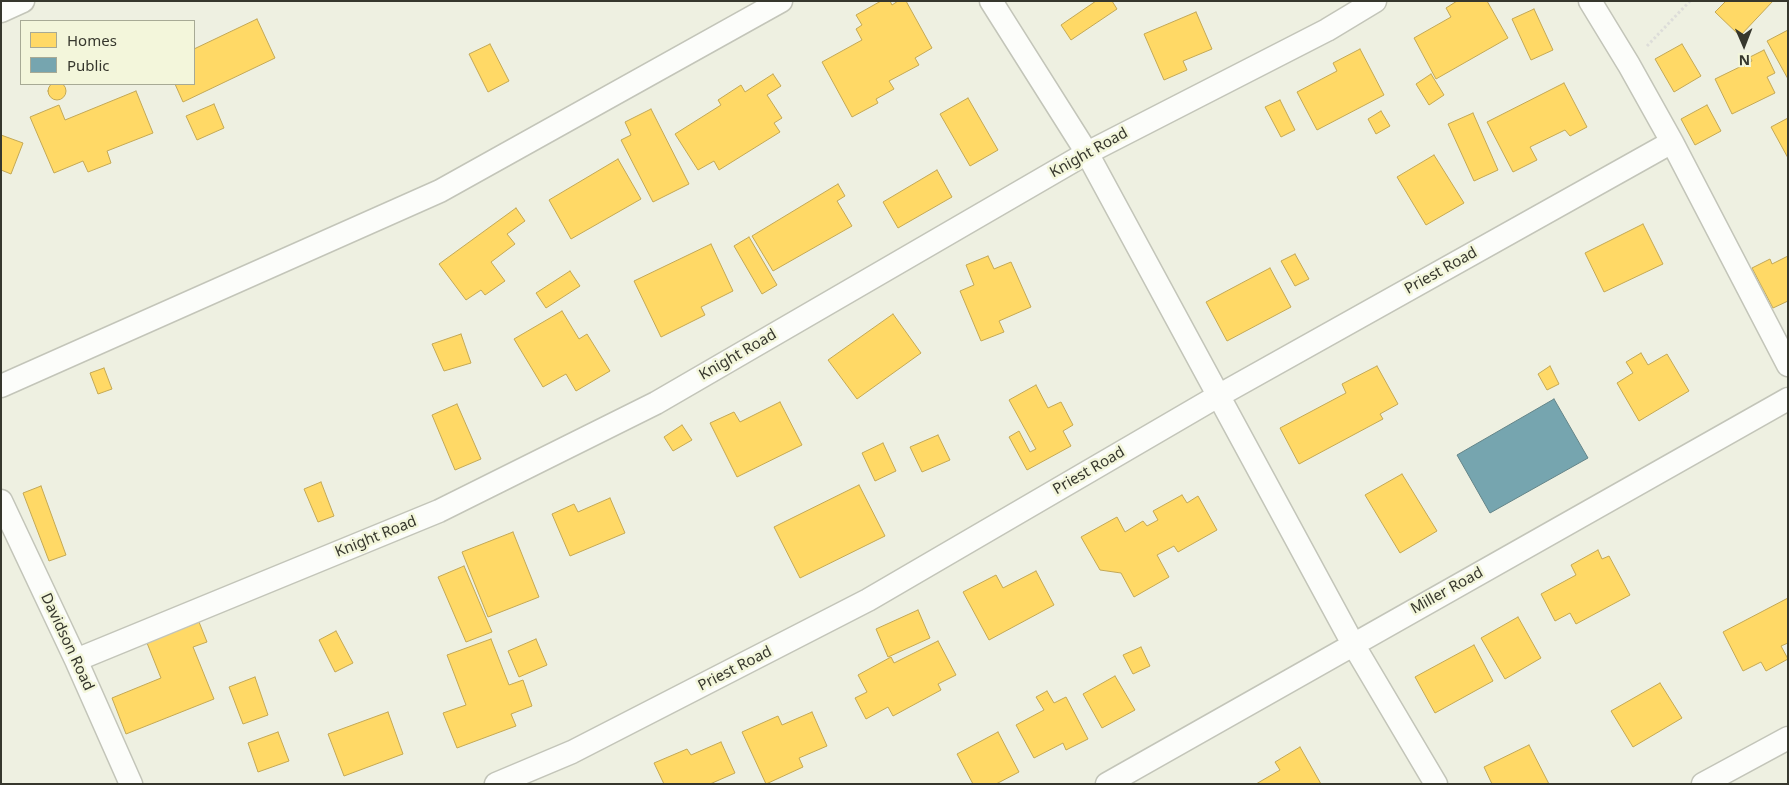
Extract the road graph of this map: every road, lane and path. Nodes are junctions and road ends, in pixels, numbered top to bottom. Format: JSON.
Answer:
{"nodes":[{"id":1,"x":22,"y":1,"type":"edge"},
{"id":2,"x":781,"y":1,"type":"edge"},
{"id":3,"x":991,"y":1,"type":"edge"},
{"id":4,"x":1375,"y":1,"type":"edge"},
{"id":5,"x":1590,"y":1,"type":"edge"},
{"id":6,"x":1690,"y":1,"type":"edge"},
{"id":7,"x":1,"y":11,"type":"edge"},
{"id":8,"x":1629,"y":65,"type":"junction"},
{"id":9,"x":1672,"y":142,"type":"junction"},
{"id":10,"x":1088,"y":153,"type":"junction"},
{"id":11,"x":1788,"y":366,"type":"edge"},
{"id":12,"x":1,"y":386,"type":"edge"},
{"id":13,"x":1218,"y":396,"type":"junction"},
{"id":14,"x":1788,"y":399,"type":"edge"},
{"id":15,"x":1,"y":500,"type":"edge"},
{"id":16,"x":1353,"y":644,"type":"junction"},
{"id":17,"x":76,"y":660,"type":"junction"},
{"id":18,"x":1788,"y":738,"type":"edge"},
{"id":19,"x":131,"y":784,"type":"edge"},
{"id":20,"x":496,"y":784,"type":"edge"},
{"id":21,"x":1107,"y":784,"type":"edge"},
{"id":22,"x":1436,"y":784,"type":"edge"},
{"id":23,"x":1703,"y":784,"type":"edge"}],
"edges":[{"from":1,"to":7,"type":"street"},
{"from":2,"to":12,"type":"street"},
{"from":3,"to":10,"type":"street"},
{"from":4,"to":10,"type":"street","name":"Knight Road"},
{"from":5,"to":8,"type":"street"},
{"from":6,"to":8,"type":"path"},
{"from":8,"to":9,"type":"street"},
{"from":9,"to":11,"type":"street"},
{"from":9,"to":13,"type":"street","name":"Priest Road"},
{"from":10,"to":13,"type":"street"},
{"from":10,"to":17,"type":"street","name":"Knight Road"},
{"from":13,"to":16,"type":"street"},
{"from":13,"to":20,"type":"street","name":"Priest Road"},
{"from":14,"to":16,"type":"street","name":"Miller Road"},
{"from":15,"to":17,"type":"street","name":"Davidson Road"},
{"from":16,"to":21,"type":"street","name":"Miller Road"},
{"from":16,"to":22,"type":"street"},
{"from":17,"to":19,"type":"street","name":"Davidson Road"},
{"from":18,"to":23,"type":"street"}]}
